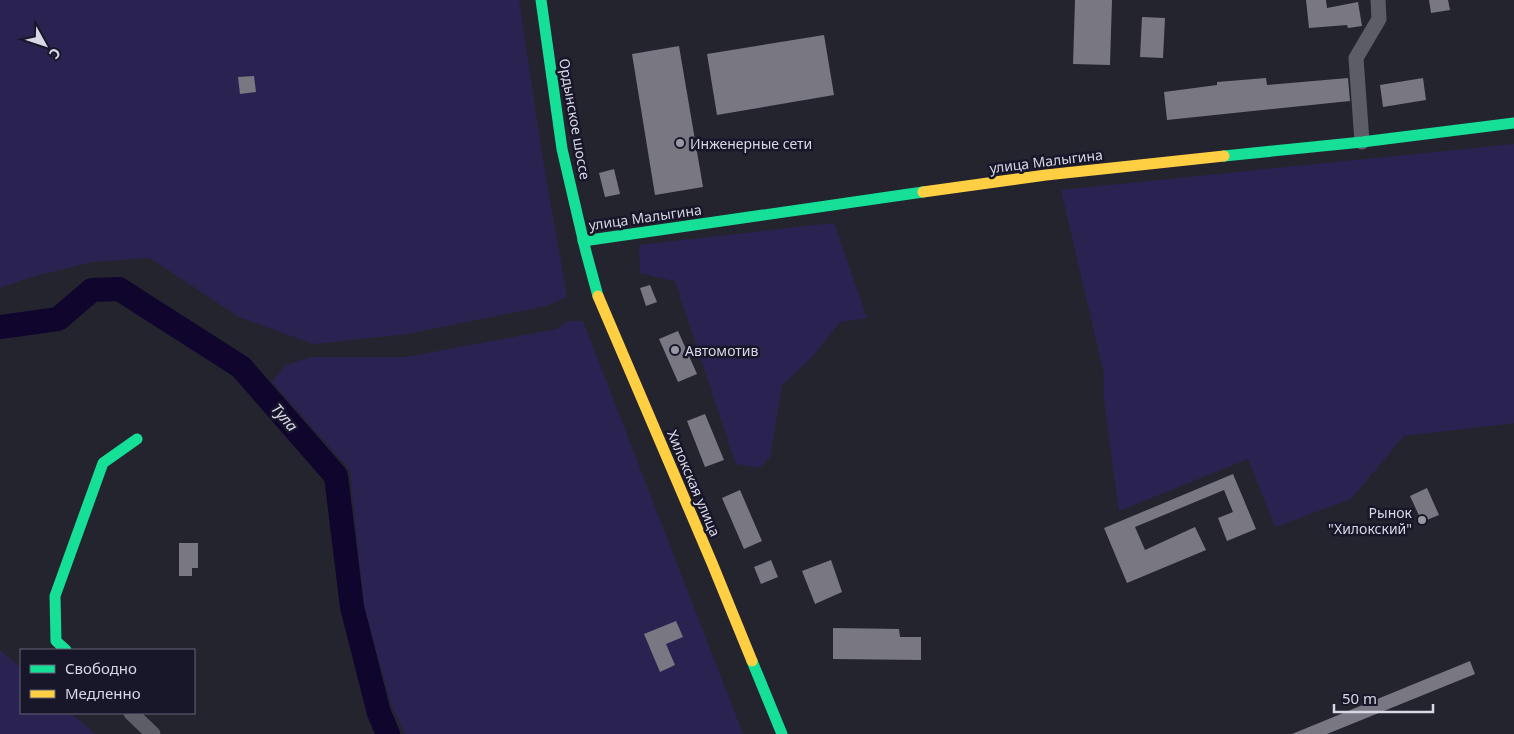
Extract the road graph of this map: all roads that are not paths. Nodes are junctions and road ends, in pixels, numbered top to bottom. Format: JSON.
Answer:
{"nodes":[{"id":1,"x":541,"y":0,"type":"edge"},
{"id":2,"x":1378,"y":0,"type":"edge"},
{"id":3,"x":1514,"y":123,"type":"edge"},
{"id":4,"x":1362,"y":142,"type":"junction"},
{"id":5,"x":584,"y":242,"type":"junction"},
{"id":6,"x":137,"y":439,"type":"dead end"},
{"id":7,"x":65,"y":649,"type":"edge"},
{"id":8,"x":132,"y":714,"type":"edge"},
{"id":9,"x":153,"y":734,"type":"edge"},
{"id":10,"x":782,"y":734,"type":"edge"}],
"edges":[{"from":1,"to":5,"type":"main road","name":"Ордынское шоссе"},
{"from":2,"to":4,"type":"street"},
{"from":3,"to":4,"type":"main road","name":"улица Малыгина"},
{"from":4,"to":5,"type":"main road","name":"улица Малыгина"},
{"from":5,"to":10,"type":"main road","name":"Хилокская улица"},
{"from":6,"to":7,"type":"main road"},
{"from":8,"to":9,"type":"street"}]}
